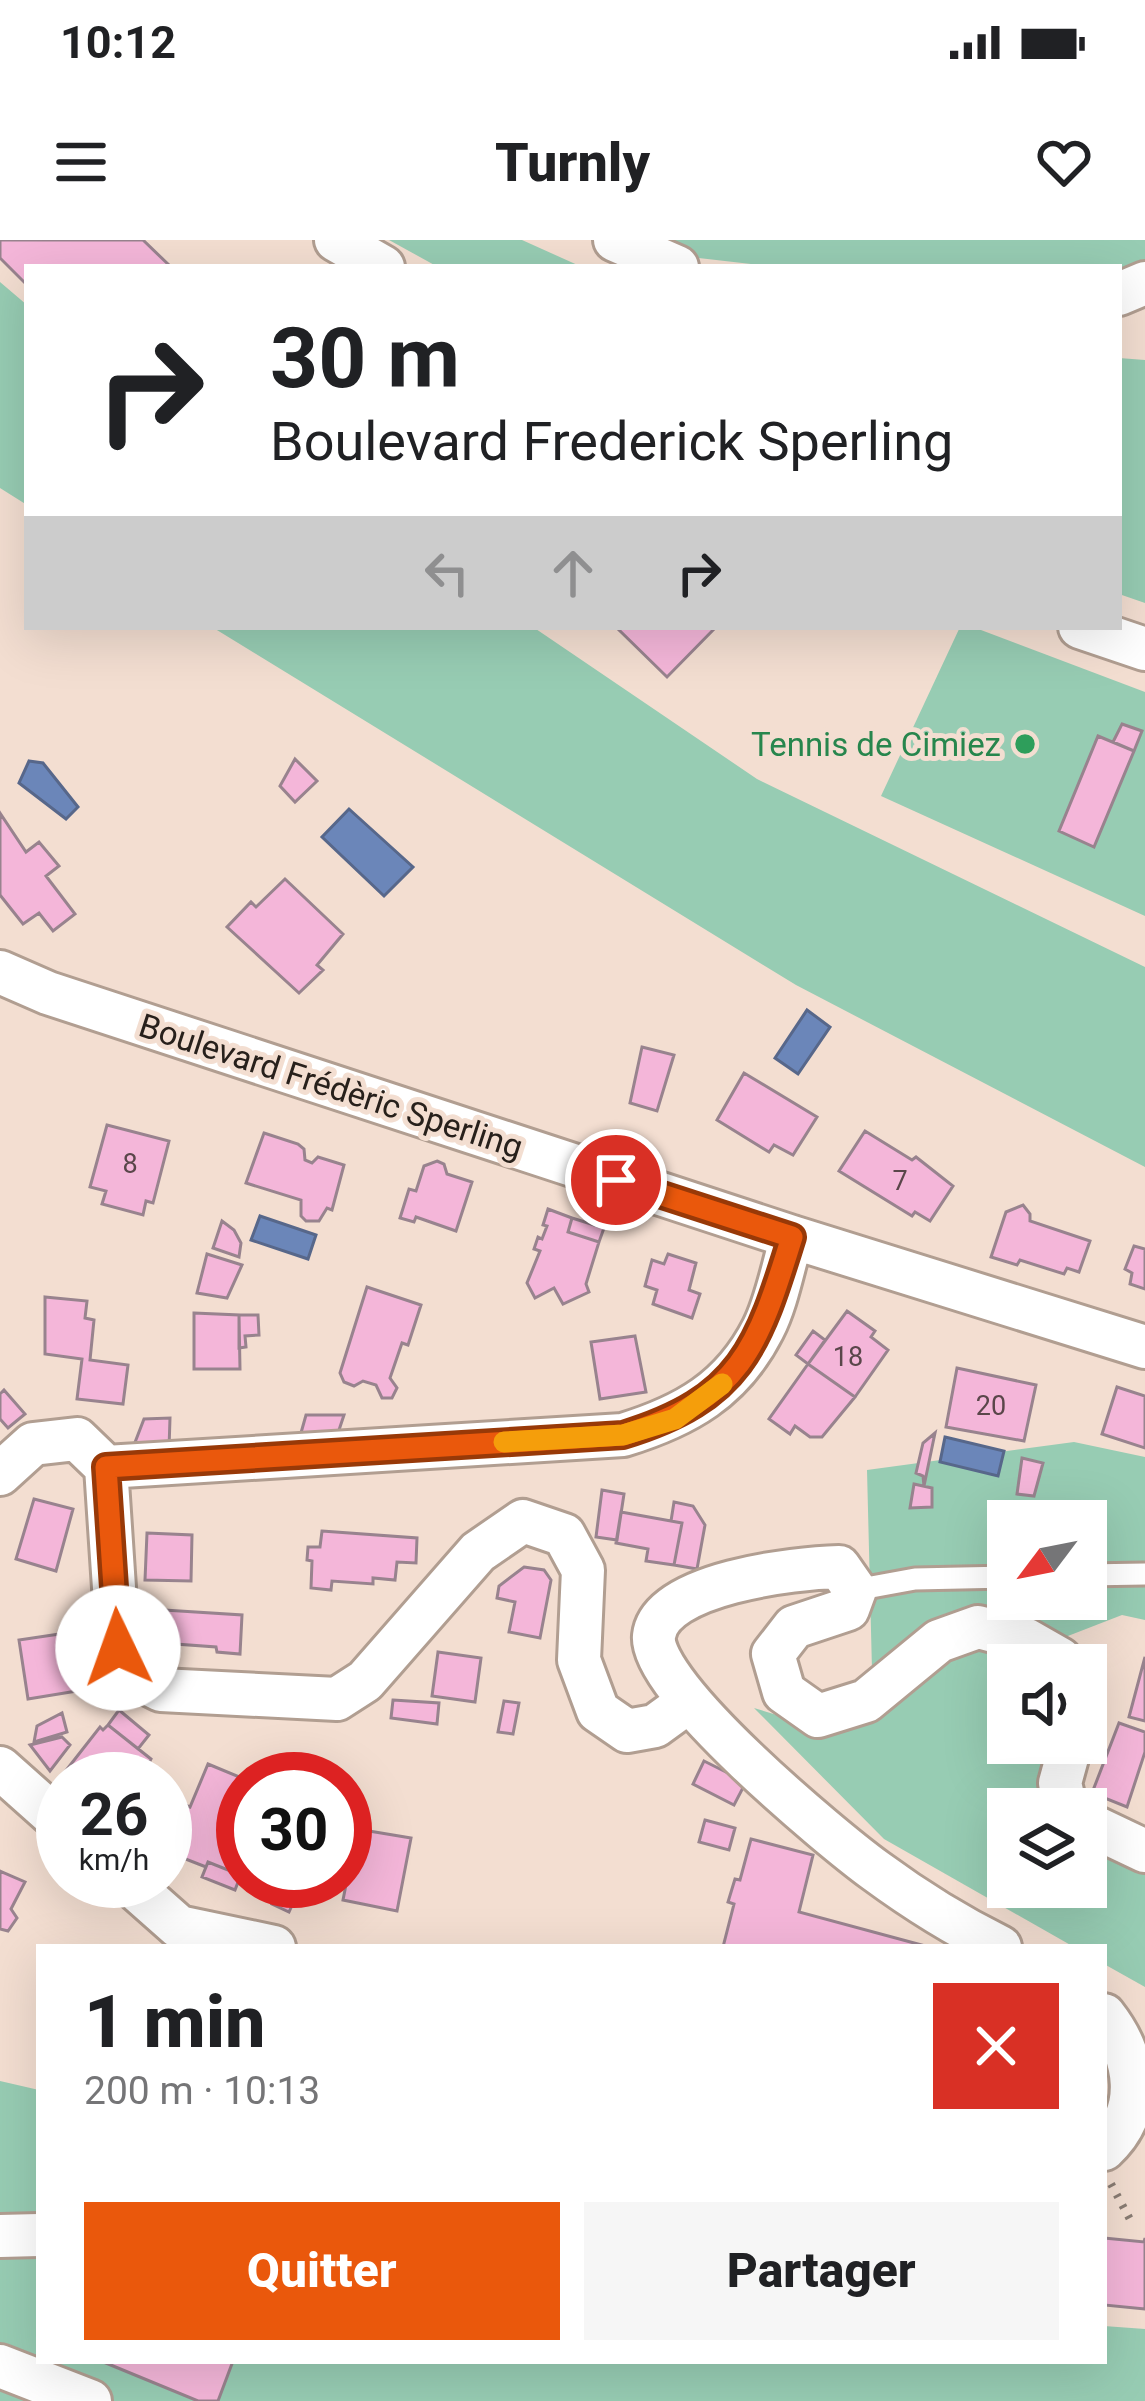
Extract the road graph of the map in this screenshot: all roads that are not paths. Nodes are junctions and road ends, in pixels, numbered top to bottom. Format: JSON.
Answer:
{"nodes":[{"id":1,"x":336,"y":240,"type":"edge"},
{"id":2,"x":614,"y":240,"type":"edge"},
{"id":3,"x":378,"y":264,"type":"edge"},
{"id":4,"x":670,"y":264,"type":"edge"},
{"id":5,"x":1088,"y":630,"type":"edge"},
{"id":6,"x":1145,"y":650,"type":"edge"},
{"id":7,"x":0,"y":973,"type":"edge"},
{"id":8,"x":792,"y":1237,"type":"junction"},
{"id":9,"x":1145,"y":1347,"type":"edge"},
{"id":10,"x":106,"y":1467,"type":"junction"},
{"id":11,"x":0,"y":1474,"type":"edge"},
{"id":12,"x":1145,"y":1574,"type":"edge"},
{"id":13,"x":1107,"y":1575,"type":"edge"},
{"id":14,"x":987,"y":1577,"type":"edge"},
{"id":15,"x":855,"y":1590,"type":"junction"},
{"id":16,"x":1032,"y":1644,"type":"edge"},
{"id":17,"x":688,"y":1702,"type":"junction"},
{"id":18,"x":0,"y":1768,"type":"edge"},
{"id":19,"x":36,"y":1800,"type":"edge"},
{"id":20,"x":1107,"y":1833,"type":"edge"},
{"id":21,"x":1145,"y":1850,"type":"edge"},
{"id":22,"x":158,"y":1908,"type":"edge"},
{"id":23,"x":260,"y":1944,"type":"edge"},
{"id":24,"x":995,"y":1944,"type":"edge"},
{"id":25,"x":1107,"y":2020,"type":"edge"},
{"id":26,"x":1107,"y":2145,"type":"edge"},
{"id":27,"x":36,"y":2235,"type":"edge"},
{"id":28,"x":0,"y":2236,"type":"edge"},
{"id":29,"x":0,"y":2366,"type":"edge"},
{"id":30,"x":90,"y":2401,"type":"edge"}],
"edges":[{"from":1,"to":3,"type":"street"},
{"from":2,"to":4,"type":"street"},
{"from":5,"to":6,"type":"street"},
{"from":7,"to":8,"type":"street","name":"Boulevard Frédèric Sperling"},
{"from":8,"to":9,"type":"street","name":"Boulevard Frédèric Sperling"},
{"from":8,"to":10,"type":"street"},
{"from":10,"to":11,"type":"street"},
{"from":10,"to":17,"type":"street"},
{"from":12,"to":13,"type":"lane"},
{"from":14,"to":15,"type":"lane"},
{"from":15,"to":16,"type":"street"},
{"from":15,"to":17,"type":"street"},
{"from":17,"to":24,"type":"street"},
{"from":18,"to":19,"type":"street"},
{"from":20,"to":21,"type":"street"},
{"from":22,"to":23,"type":"street"},
{"from":25,"to":26,"type":"street"},
{"from":27,"to":28,"type":"street"},
{"from":29,"to":30,"type":"street"}]}
